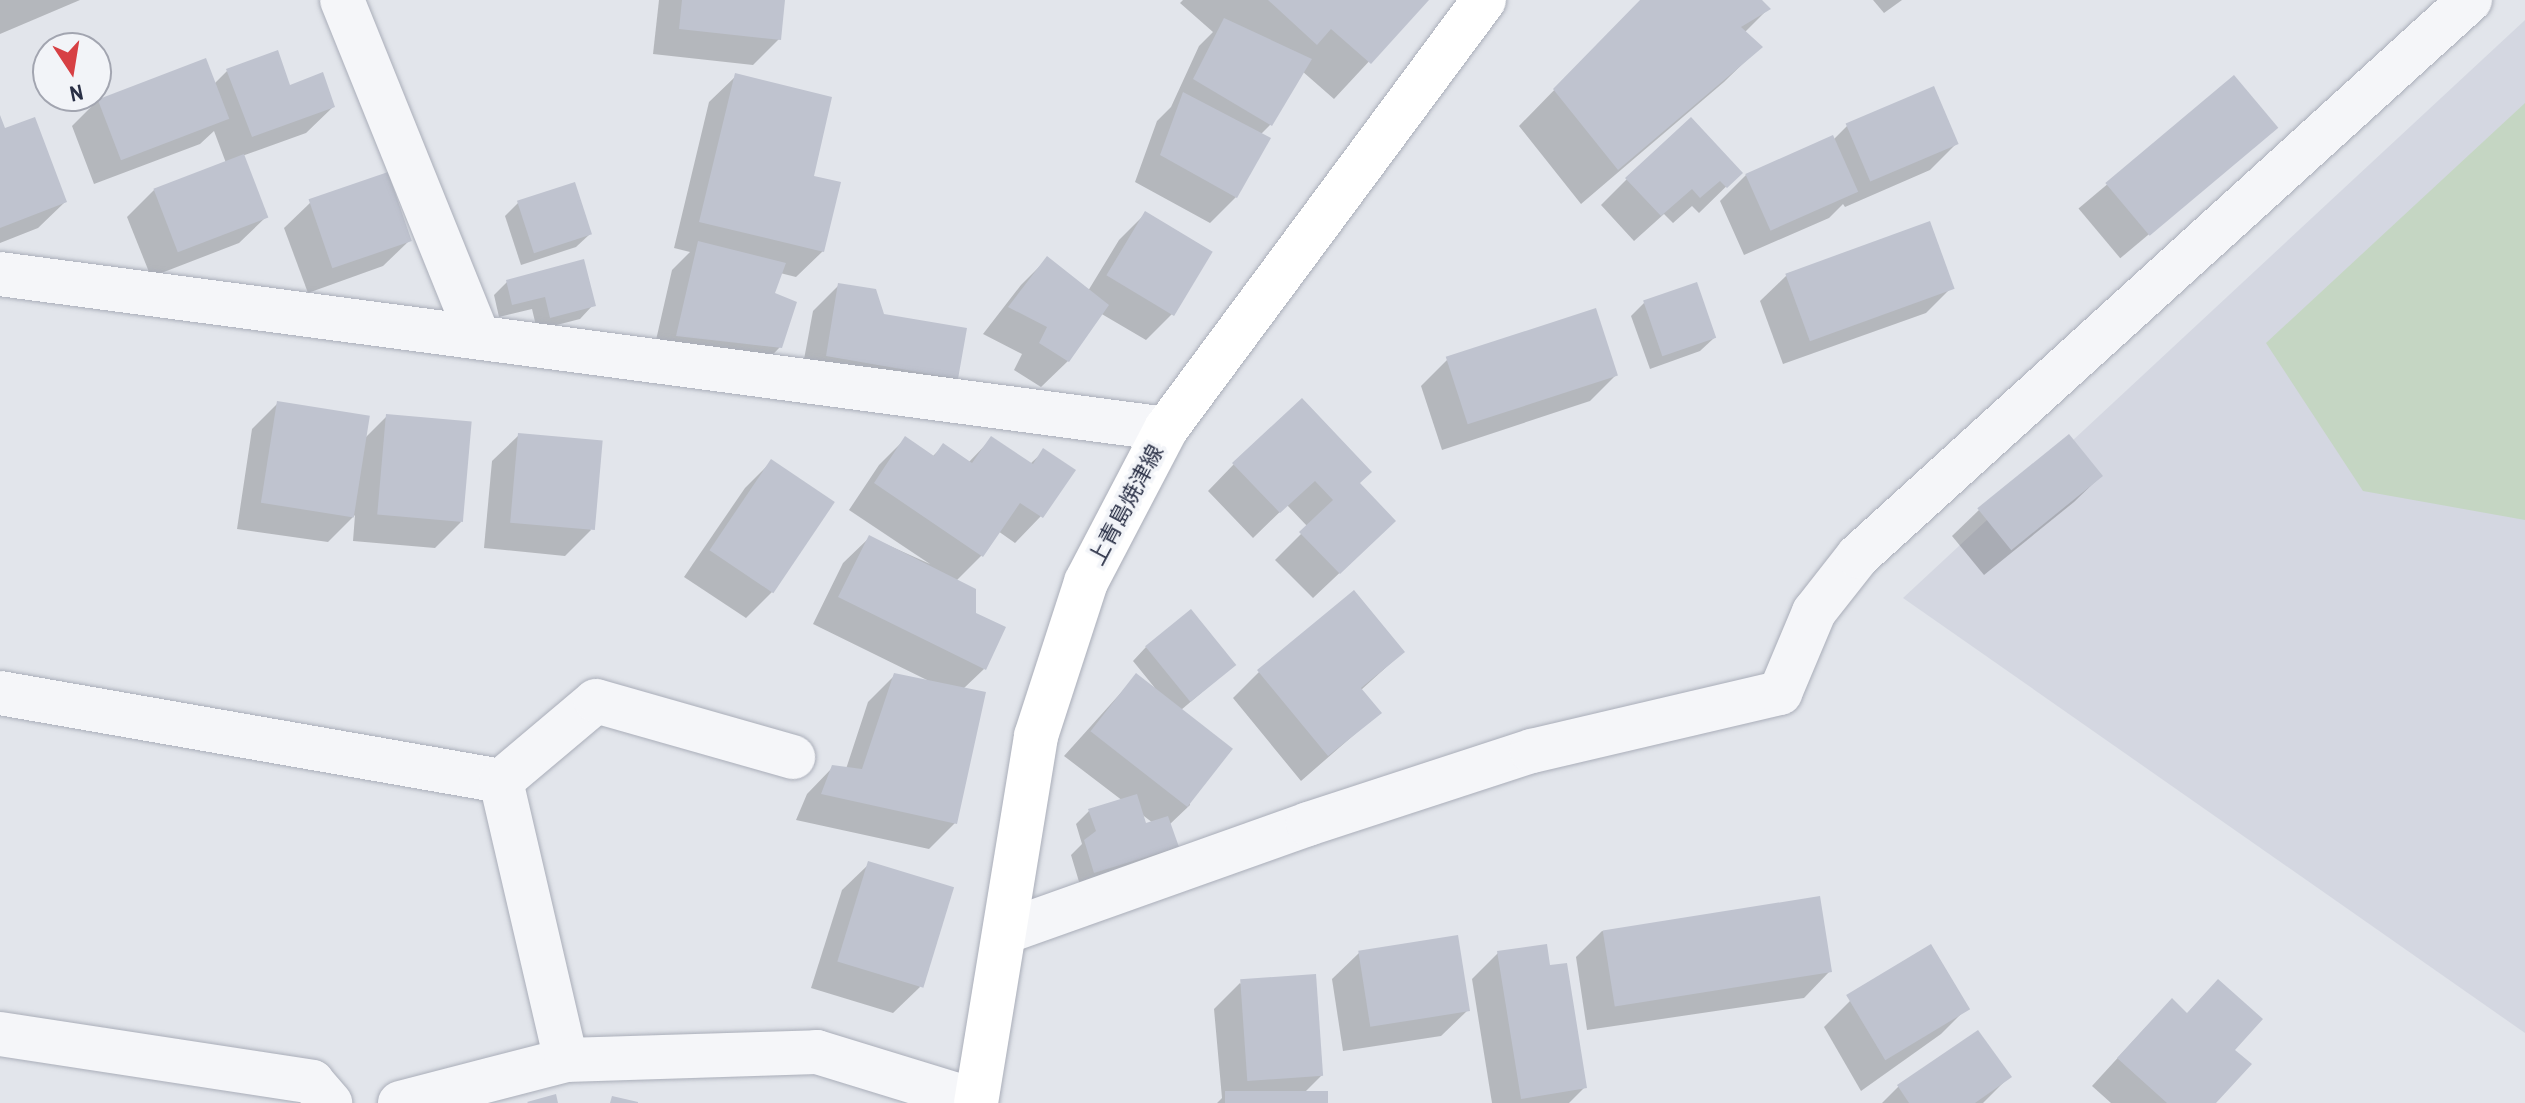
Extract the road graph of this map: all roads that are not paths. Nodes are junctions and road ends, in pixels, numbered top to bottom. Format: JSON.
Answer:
{"nodes":[{"id":1,"x":342,"y":0,"type":"edge"},
{"id":2,"x":1484,"y":0,"type":"edge"},
{"id":3,"x":2470,"y":0,"type":"edge"},
{"id":4,"x":0,"y":274,"type":"edge"},
{"id":5,"x":477,"y":334,"type":"junction"},
{"id":6,"x":1166,"y":429,"type":"junction"},
{"id":7,"x":0,"y":693,"type":"edge"},
{"id":8,"x":793,"y":757,"type":"dead end"},
{"id":9,"x":501,"y":781,"type":"junction"},
{"id":10,"x":1005,"y":932,"type":"junction"},
{"id":11,"x":0,"y":1034,"type":"edge"},
{"id":12,"x":566,"y":1060,"type":"junction"},
{"id":13,"x":976,"y":1102,"type":"edge"},
{"id":14,"x":330,"y":1103,"type":"edge"},
{"id":15,"x":400,"y":1103,"type":"edge"}],
"edges":[{"from":1,"to":5,"type":"street"},
{"from":2,"to":6,"type":"main road","name":"上青島焼津線"},
{"from":3,"to":10,"type":"street"},
{"from":4,"to":5,"type":"street"},
{"from":5,"to":6,"type":"street"},
{"from":6,"to":10,"type":"main road","name":"上青島焼津線"},
{"from":7,"to":9,"type":"street"},
{"from":8,"to":9,"type":"street"},
{"from":9,"to":12,"type":"street"},
{"from":10,"to":13,"type":"main road","name":"上青島焼津線"},
{"from":11,"to":14,"type":"street"},
{"from":12,"to":13,"type":"street"},
{"from":12,"to":15,"type":"street"}]}
